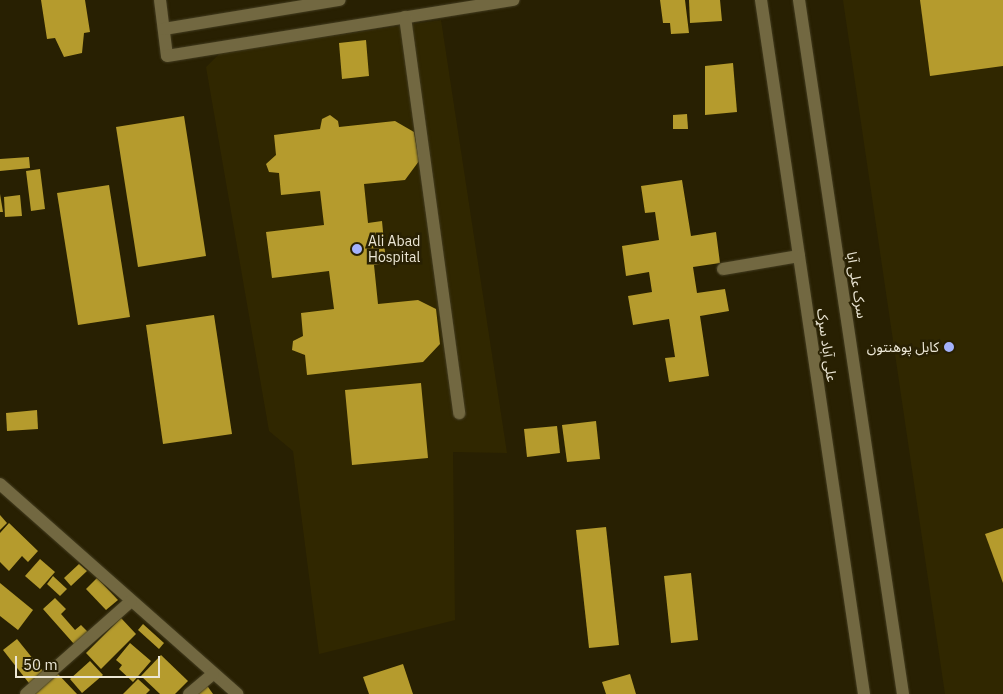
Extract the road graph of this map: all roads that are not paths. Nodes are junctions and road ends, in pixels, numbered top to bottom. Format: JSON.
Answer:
{"nodes":[{"id":1,"x":160,"y":0,"type":"edge"},
{"id":2,"x":340,"y":0,"type":"edge"},
{"id":3,"x":514,"y":0,"type":"edge"},
{"id":4,"x":761,"y":0,"type":"edge"},
{"id":5,"x":799,"y":0,"type":"edge"},
{"id":6,"x":405,"y":17,"type":"junction"},
{"id":7,"x":164,"y":29,"type":"junction"},
{"id":8,"x":799,"y":256,"type":"junction"},
{"id":9,"x":723,"y":269,"type":"dead end"},
{"id":10,"x":459,"y":413,"type":"dead end"},
{"id":11,"x":0,"y":484,"type":"edge"},
{"id":12,"x":131,"y":601,"type":"junction"},
{"id":13,"x":213,"y":674,"type":"junction"},
{"id":14,"x":26,"y":694,"type":"edge"},
{"id":15,"x":189,"y":694,"type":"edge"},
{"id":16,"x":237,"y":694,"type":"edge"},
{"id":17,"x":864,"y":694,"type":"edge"},
{"id":18,"x":903,"y":694,"type":"edge"}],
"edges":[{"from":1,"to":7,"type":"street"},
{"from":2,"to":7,"type":"street"},
{"from":3,"to":6,"type":"street"},
{"from":4,"to":8,"type":"street","name":"علی آباد سړک"},
{"from":5,"to":18,"type":"street","name":"سرک علی آبا"},
{"from":6,"to":7,"type":"street"},
{"from":6,"to":10,"type":"street"},
{"from":8,"to":9,"type":"street"},
{"from":8,"to":17,"type":"street","name":"علی آباد سړک"},
{"from":11,"to":12,"type":"street"},
{"from":12,"to":13,"type":"street"},
{"from":12,"to":14,"type":"street"},
{"from":13,"to":15,"type":"street"},
{"from":13,"to":16,"type":"street"}]}
